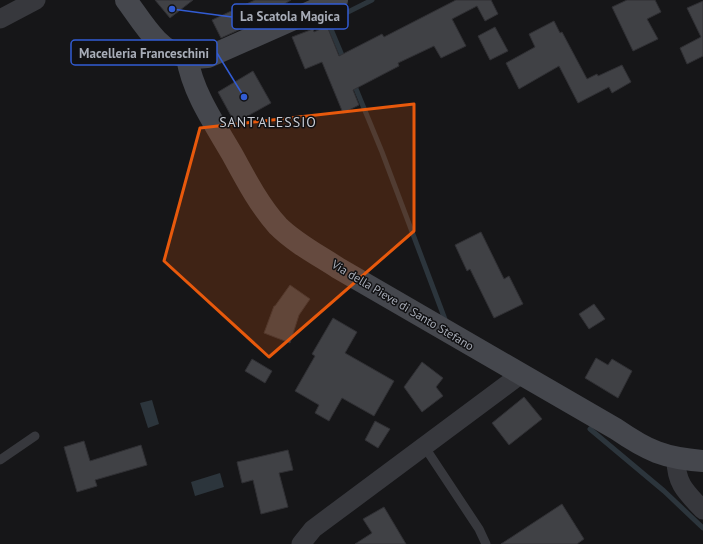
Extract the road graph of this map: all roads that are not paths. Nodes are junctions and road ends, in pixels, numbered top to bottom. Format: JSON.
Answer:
{"nodes":[{"id":1,"x":36,"y":0,"type":"edge"},
{"id":2,"x":126,"y":0,"type":"edge"},
{"id":3,"x":337,"y":0,"type":"edge"},
{"id":4,"x":0,"y":19,"type":"edge"},
{"id":5,"x":187,"y":58,"type":"junction"},
{"id":6,"x":520,"y":374,"type":"junction"},
{"id":7,"x":35,"y":436,"type":"dead end"},
{"id":8,"x":424,"y":446,"type":"junction"},
{"id":9,"x":676,"y":459,"type":"junction"},
{"id":10,"x":0,"y":460,"type":"edge"},
{"id":11,"x":703,"y":461,"type":"edge"},
{"id":12,"x":703,"y":510,"type":"edge"},
{"id":13,"x":301,"y":544,"type":"edge"},
{"id":14,"x":486,"y":544,"type":"edge"}],
"edges":[{"from":1,"to":4,"type":"street"},
{"from":2,"to":5,"type":"street"},
{"from":3,"to":5,"type":"street"},
{"from":5,"to":6,"type":"street","name":"Via della Pieve di Santo Stefano"},
{"from":6,"to":8,"type":"street"},
{"from":6,"to":9,"type":"street","name":"Via della Pieve di Santo Stefano"},
{"from":7,"to":10,"type":"lane"},
{"from":8,"to":13,"type":"street"},
{"from":8,"to":14,"type":"lane"},
{"from":9,"to":11,"type":"street","name":"Via della Pieve di Santo Stefano"},
{"from":9,"to":12,"type":"street"}]}
